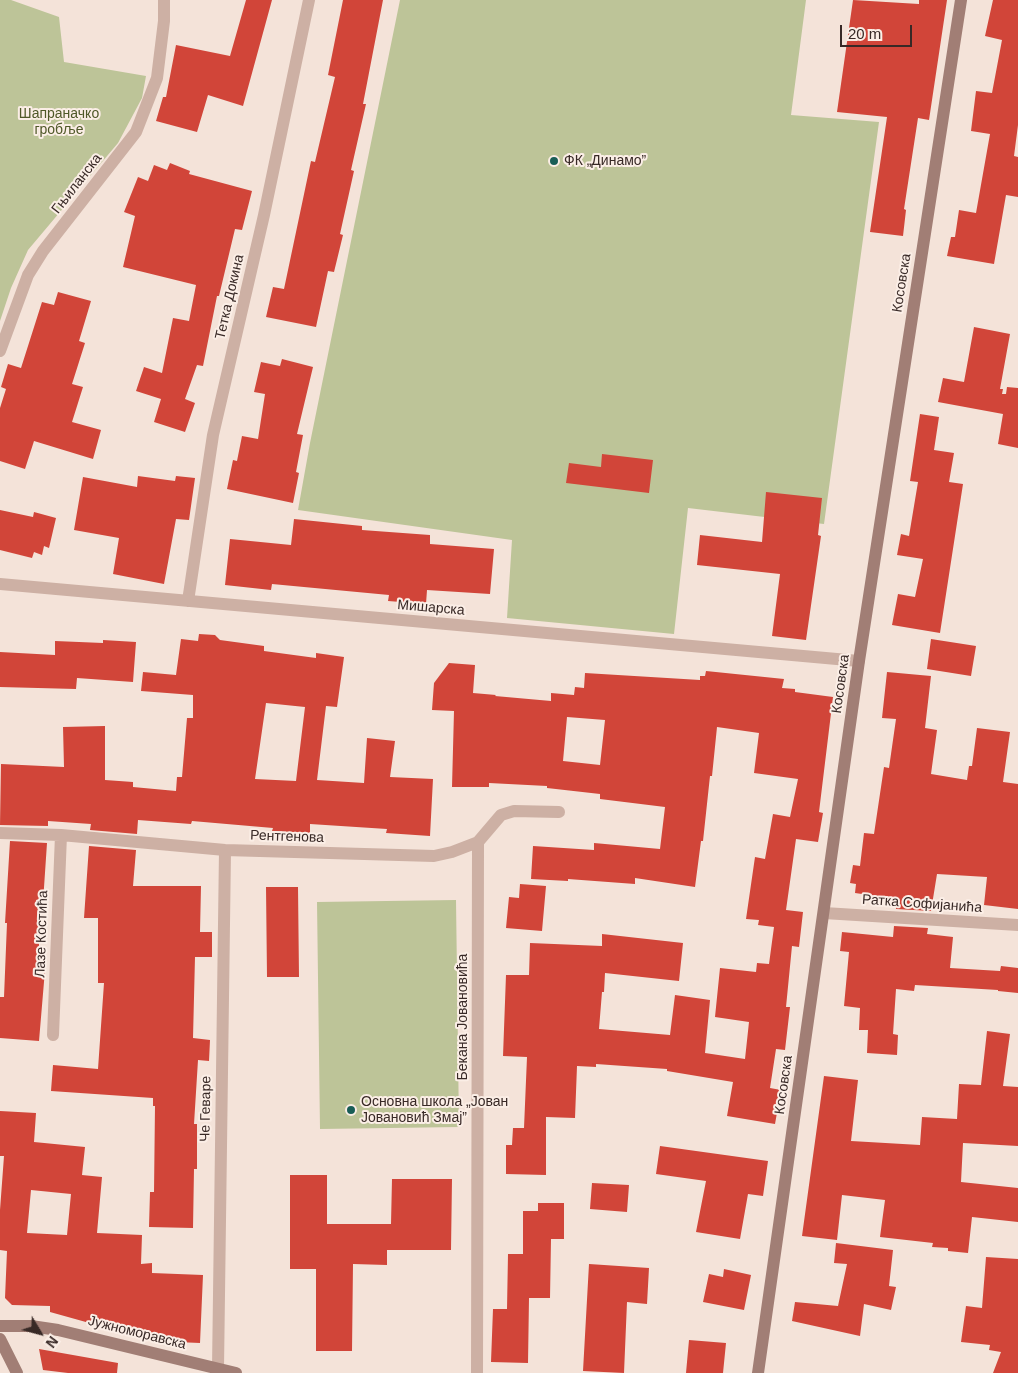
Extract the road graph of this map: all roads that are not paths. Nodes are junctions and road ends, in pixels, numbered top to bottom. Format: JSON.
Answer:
{"nodes":[{"id":1,"x":164,"y":0,"type":"edge"},
{"id":2,"x":309,"y":0,"type":"edge"},
{"id":3,"x":961,"y":0,"type":"edge"},
{"id":4,"x":0,"y":351,"type":"edge"},
{"id":5,"x":0,"y":584,"type":"edge"},
{"id":6,"x":188,"y":601,"type":"junction"},
{"id":7,"x":860,"y":660,"type":"junction"},
{"id":8,"x":559,"y":812,"type":"dead end"},
{"id":9,"x":0,"y":833,"type":"edge"},
{"id":10,"x":61,"y":835,"type":"junction"},
{"id":11,"x":478,"y":842,"type":"junction"},
{"id":12,"x":225,"y":850,"type":"junction"},
{"id":13,"x":824,"y":913,"type":"junction"},
{"id":14,"x":1018,"y":925,"type":"edge"},
{"id":15,"x":54,"y":1035,"type":"dead end"},
{"id":16,"x":0,"y":1326,"type":"edge"},
{"id":17,"x":0,"y":1339,"type":"edge"},
{"id":18,"x":218,"y":1368,"type":"junction"},
{"id":19,"x":17,"y":1373,"type":"edge"},
{"id":20,"x":236,"y":1373,"type":"edge"},
{"id":21,"x":477,"y":1373,"type":"edge"},
{"id":22,"x":758,"y":1373,"type":"edge"}],
"edges":[{"from":1,"to":4,"type":"street","name":"Гњиланска"},
{"from":2,"to":6,"type":"street","name":"Тетка Докина"},
{"from":3,"to":7,"type":"street","name":"Косовска"},
{"from":5,"to":6,"type":"street","name":"Мишарска"},
{"from":6,"to":7,"type":"street","name":"Мишарска"},
{"from":7,"to":13,"type":"street","name":"Косовска"},
{"from":8,"to":11,"type":"street","name":"Рентгенова"},
{"from":9,"to":10,"type":"street","name":"Рентгенова"},
{"from":10,"to":12,"type":"street","name":"Рентгенова"},
{"from":10,"to":15,"type":"street","name":"Лазе Костића"},
{"from":11,"to":12,"type":"street","name":"Рентгенова"},
{"from":11,"to":21,"type":"street","name":"Бекана Јовановића"},
{"from":12,"to":18,"type":"street","name":"Че Геваре"},
{"from":13,"to":14,"type":"street","name":"Ратка Софијанића"},
{"from":13,"to":22,"type":"street","name":"Косовска"},
{"from":16,"to":18,"type":"street","name":"Јужноморавска"},
{"from":17,"to":19,"type":"street"},
{"from":18,"to":20,"type":"street","name":"Јужноморавска"}]}
